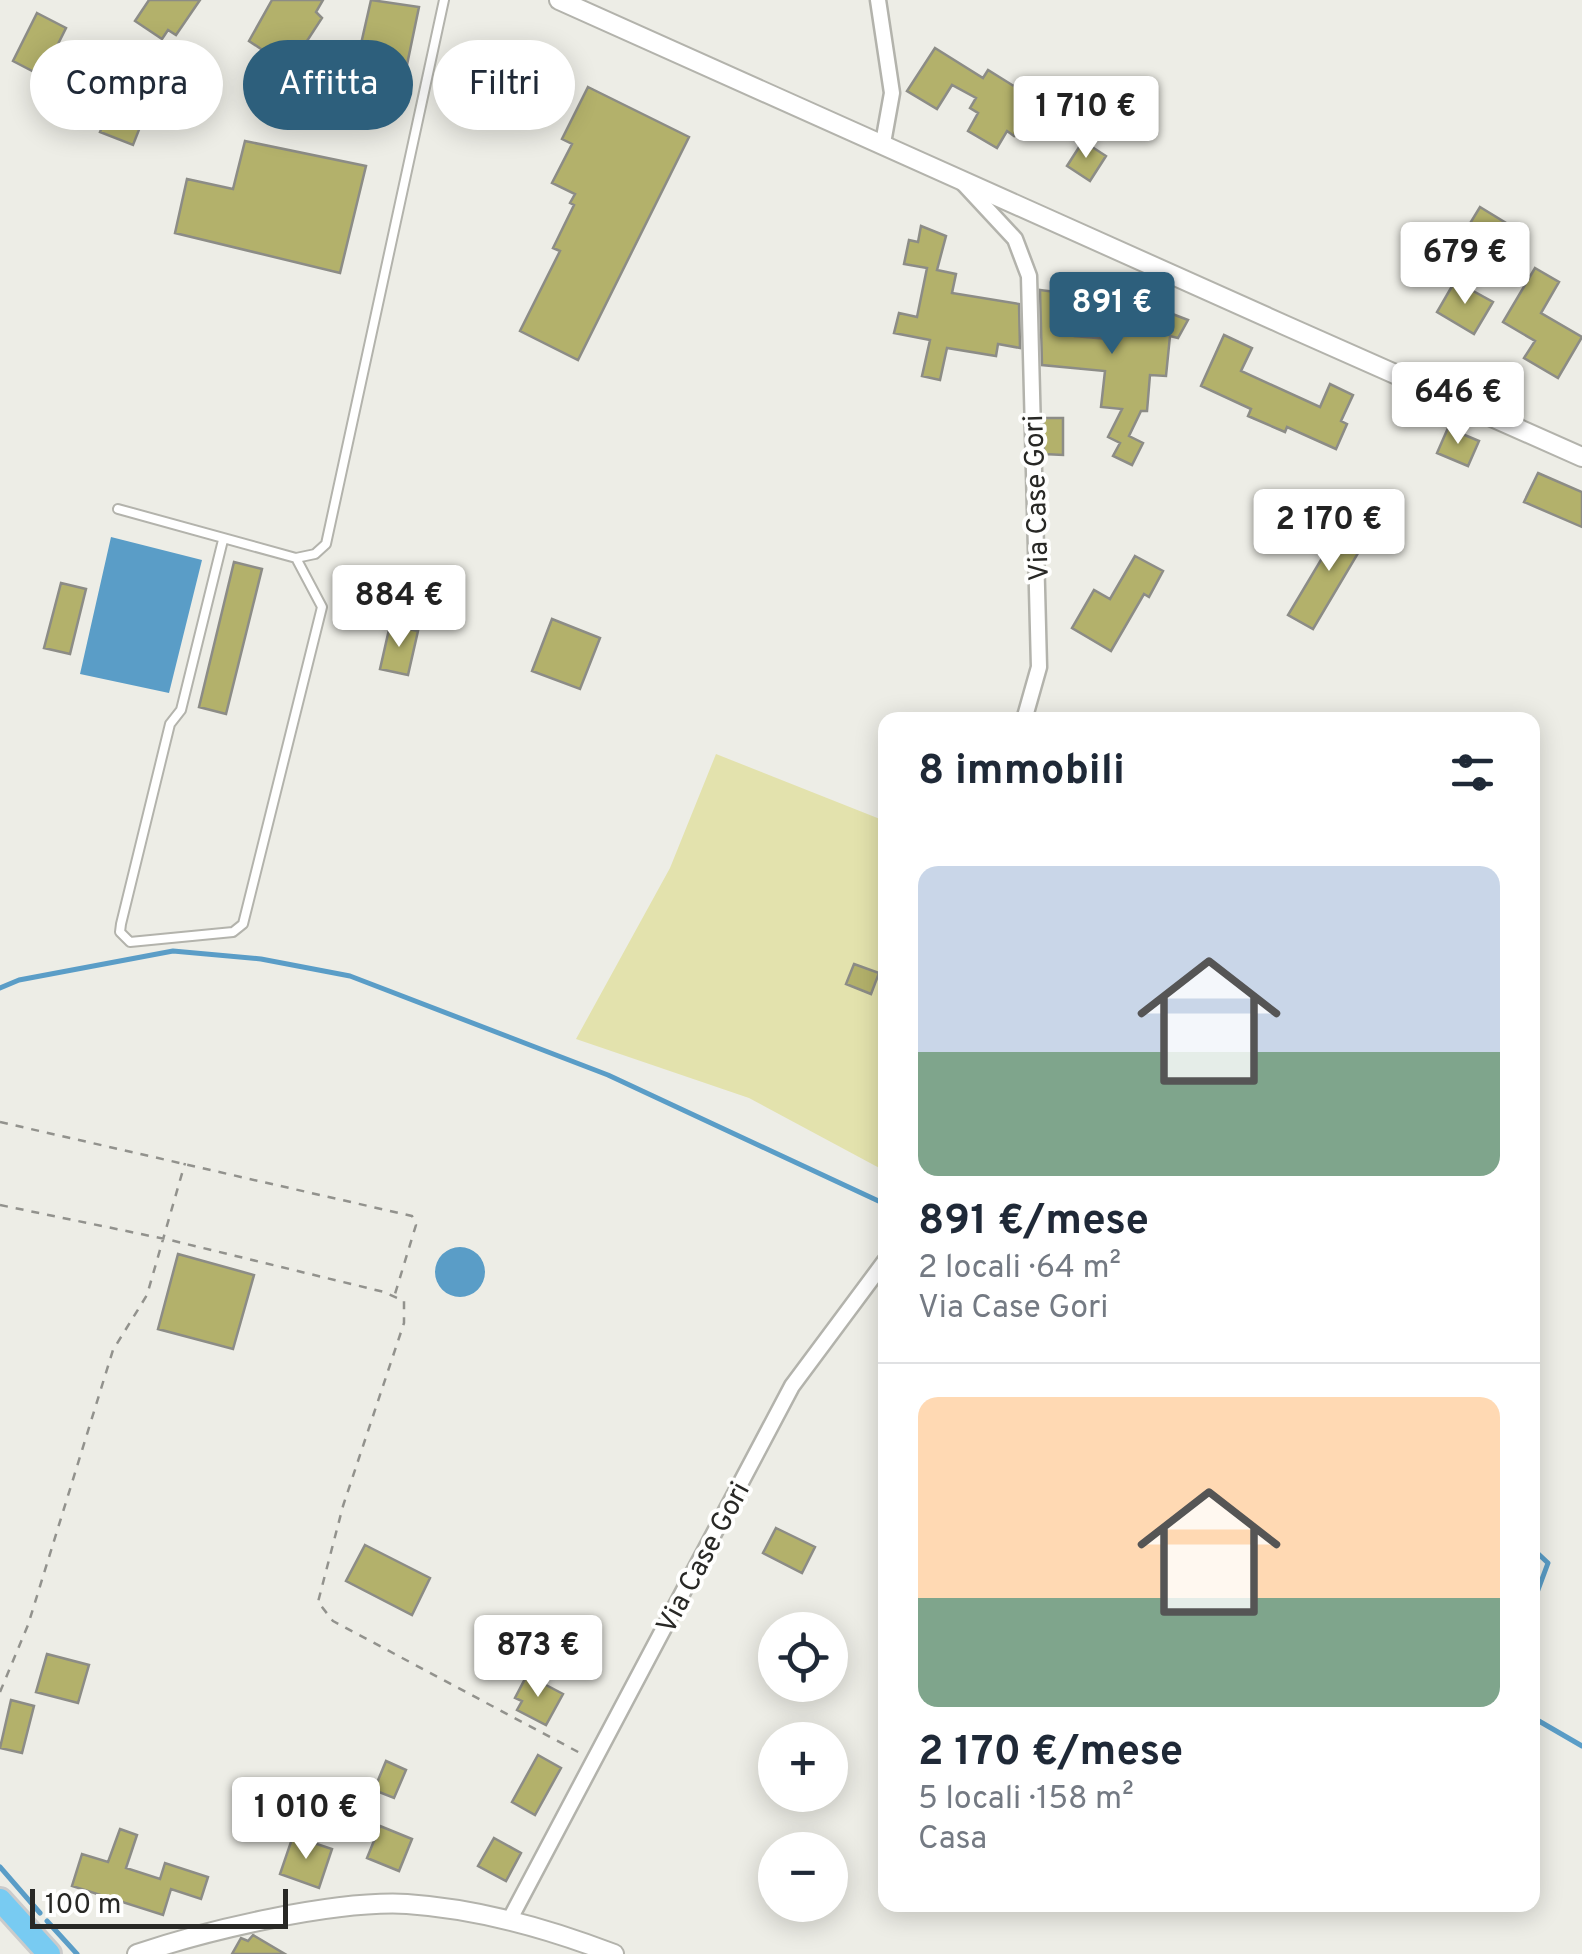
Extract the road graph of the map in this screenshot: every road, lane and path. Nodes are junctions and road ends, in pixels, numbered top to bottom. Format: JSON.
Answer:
{"nodes":[{"id":1,"x":444,"y":0,"type":"edge"},
{"id":2,"x":559,"y":0,"type":"edge"},
{"id":3,"x":878,"y":0,"type":"edge"},
{"id":4,"x":883,"y":143,"type":"junction"},
{"id":5,"x":958,"y":178,"type":"junction"},
{"id":6,"x":1582,"y":456,"type":"edge"},
{"id":7,"x":118,"y":509,"type":"dead end"},
{"id":8,"x":223,"y":540,"type":"junction"},
{"id":9,"x":296,"y":558,"type":"junction"},
{"id":10,"x":1026,"y":712,"type":"edge"},
{"id":11,"x":0,"y":1122,"type":"edge"},
{"id":12,"x":186,"y":1163,"type":"junction"},
{"id":13,"x":0,"y":1205,"type":"edge"},
{"id":14,"x":165,"y":1239,"type":"junction"},
{"id":15,"x":878,"y":1269,"type":"edge"},
{"id":16,"x":394,"y":1295,"type":"junction"},
{"id":17,"x":0,"y":1692,"type":"edge"},
{"id":18,"x":594,"y":1760,"type":"junction"},
{"id":19,"x":0,"y":1900,"type":"edge"},
{"id":20,"x":510,"y":1919,"type":"junction"},
{"id":21,"x":49,"y":1954,"type":"edge"},
{"id":22,"x":137,"y":1954,"type":"edge"},
{"id":23,"x":614,"y":1954,"type":"edge"}],
"edges":[{"from":1,"to":9,"type":"lane"},
{"from":2,"to":4,"type":"street"},
{"from":3,"to":4,"type":"street"},
{"from":4,"to":5,"type":"street"},
{"from":5,"to":6,"type":"street"},
{"from":5,"to":10,"type":"street","name":"Via Case Gori"},
{"from":7,"to":8,"type":"lane"},
{"from":8,"to":9,"type":"lane"},
{"from":8,"to":9,"type":"lane"},
{"from":11,"to":12,"type":"path"},
{"from":12,"to":14,"type":"path"},
{"from":12,"to":16,"type":"path"},
{"from":13,"to":14,"type":"path"},
{"from":14,"to":16,"type":"path"},
{"from":14,"to":17,"type":"path"},
{"from":15,"to":18,"type":"street","name":"Via Case Gori"},
{"from":16,"to":18,"type":"path"},
{"from":18,"to":20,"type":"street","name":"Via Case Gori"},
{"from":19,"to":21,"type":"main road"},
{"from":20,"to":22,"type":"street"},
{"from":20,"to":23,"type":"street"}]}
